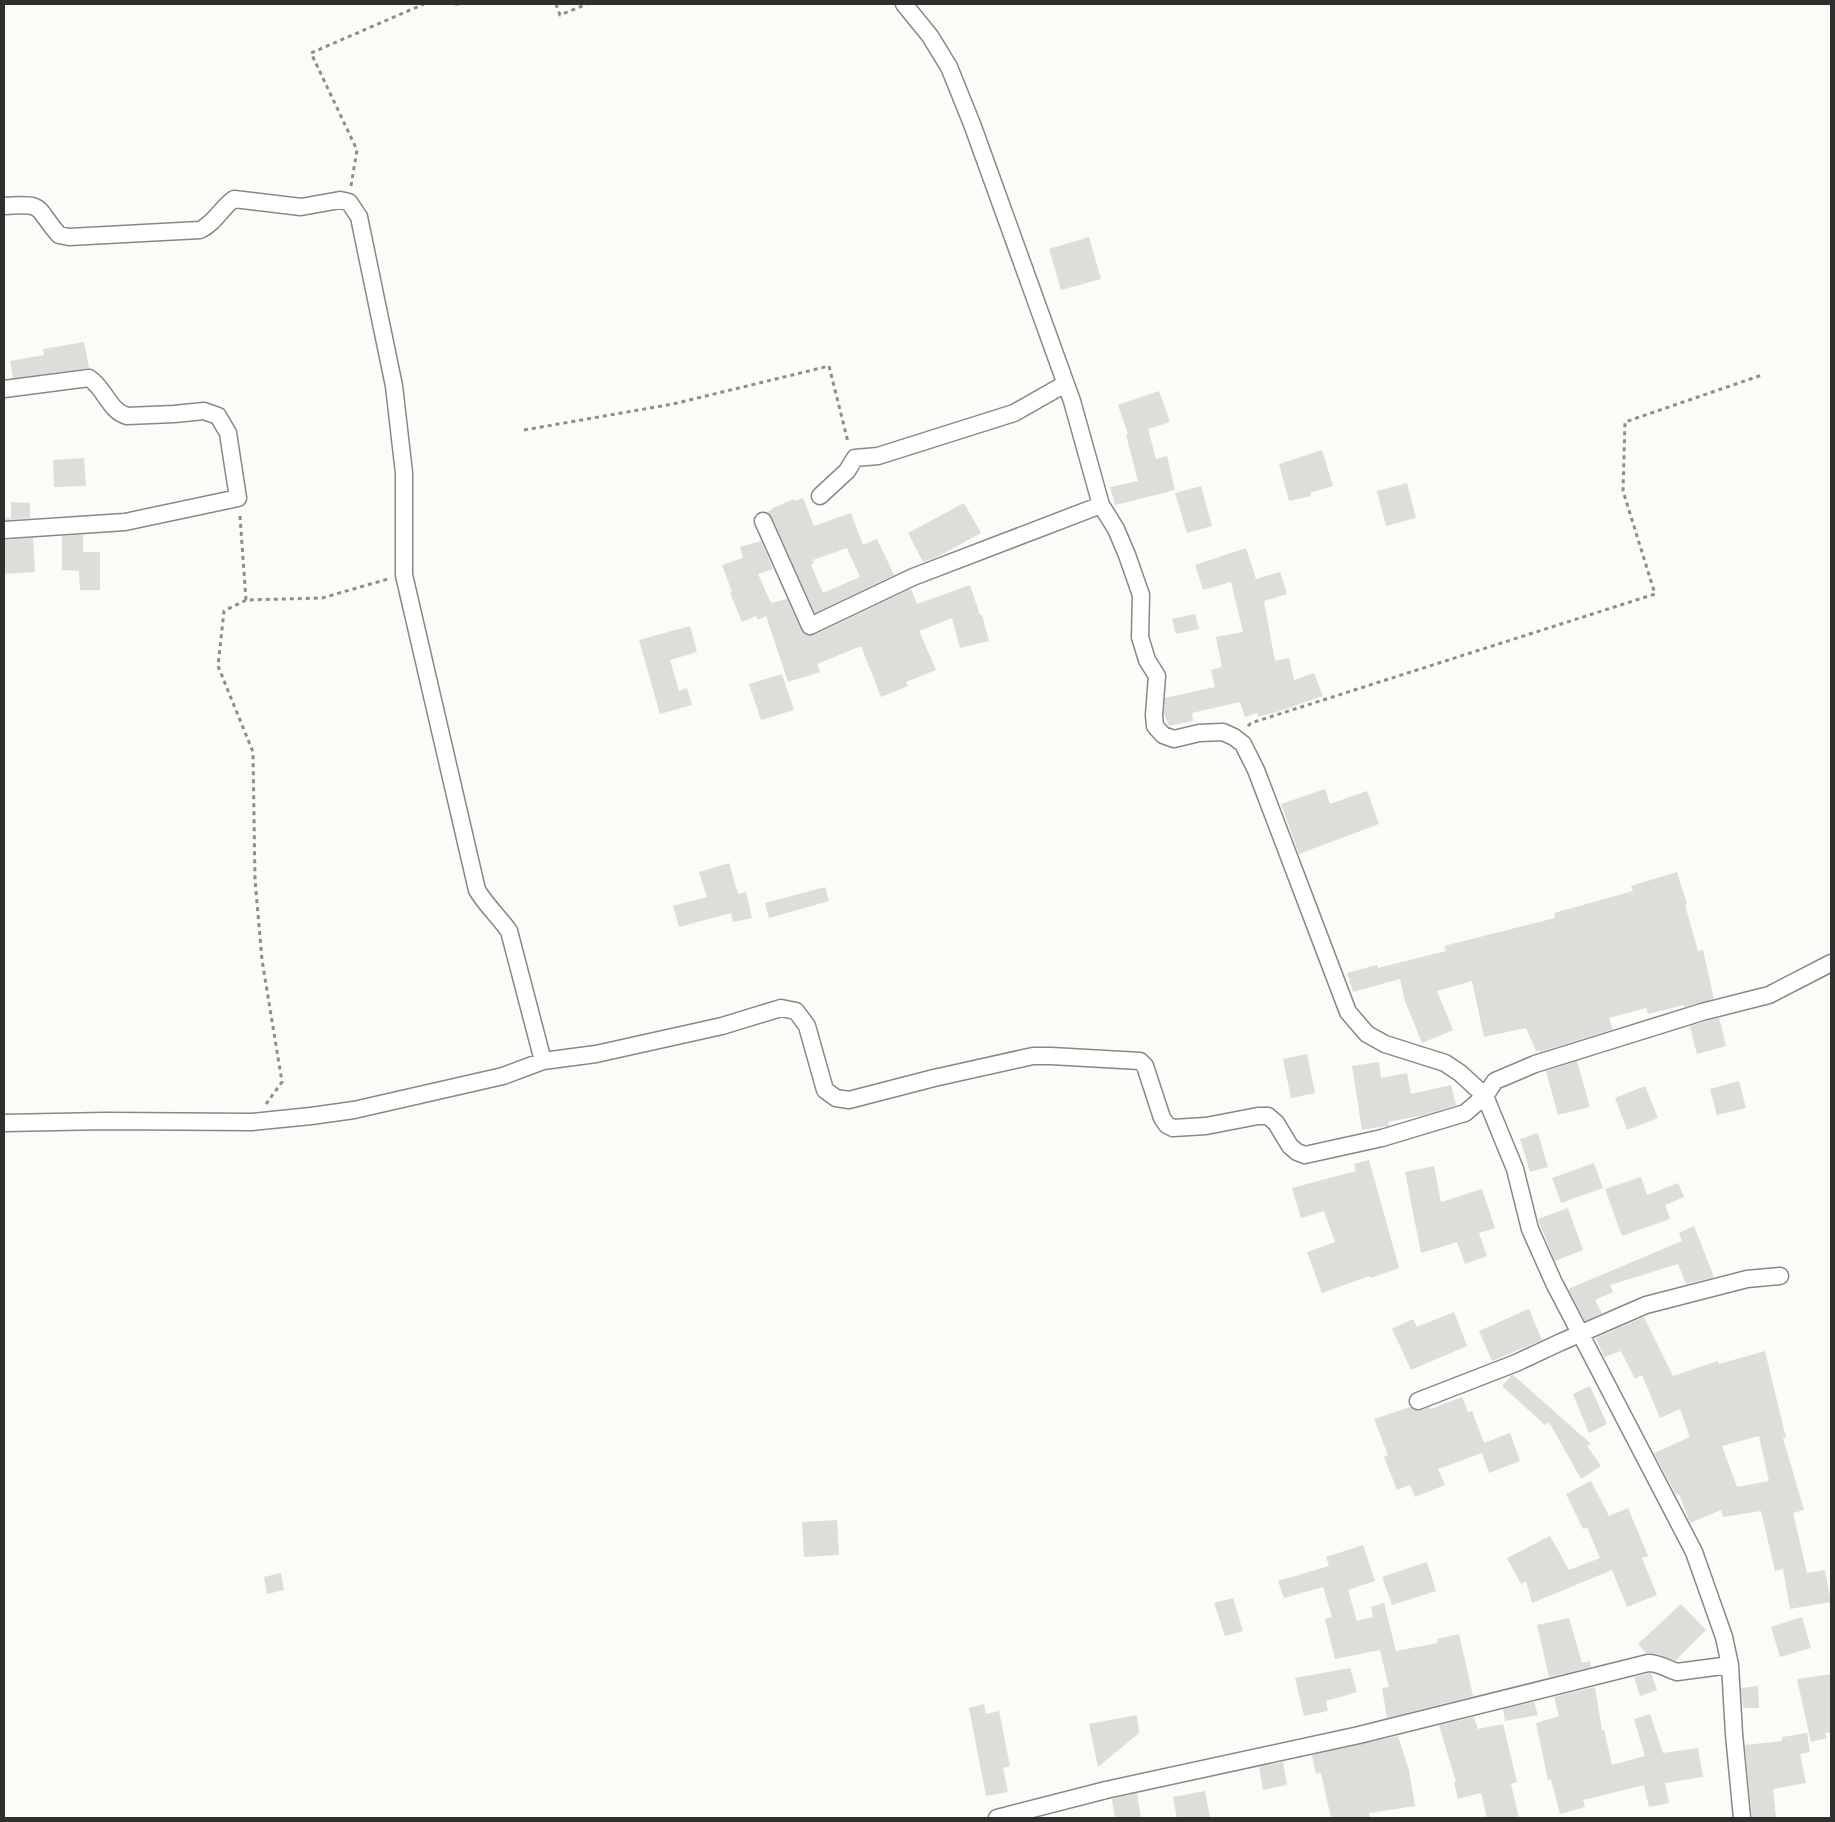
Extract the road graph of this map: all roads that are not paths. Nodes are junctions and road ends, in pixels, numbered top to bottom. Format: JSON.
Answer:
{"nodes":[{"id":1,"x":904,"y":4,"type":"edge"},
{"id":2,"x":4,"y":206,"type":"edge"},
{"id":3,"x":1065,"y":384,"type":"junction"},
{"id":4,"x":4,"y":389,"type":"edge"},
{"id":5,"x":820,"y":496,"type":"dead end"},
{"id":6,"x":1101,"y":505,"type":"junction"},
{"id":7,"x":763,"y":521,"type":"dead end"},
{"id":8,"x":4,"y":530,"type":"edge"},
{"id":9,"x":1831,"y":963,"type":"edge"},
{"id":10,"x":543,"y":1061,"type":"junction"},
{"id":11,"x":1485,"y":1096,"type":"junction"},
{"id":12,"x":4,"y":1122,"type":"edge"},
{"id":13,"x":1780,"y":1276,"type":"dead end"},
{"id":14,"x":1581,"y":1334,"type":"junction"},
{"id":15,"x":1418,"y":1401,"type":"dead end"},
{"id":16,"x":1730,"y":1665,"type":"junction"},
{"id":17,"x":997,"y":1818,"type":"edge"},
{"id":18,"x":1742,"y":1818,"type":"edge"}],
"edges":[{"from":1,"to":3,"type":"street"},
{"from":2,"to":10,"type":"street"},
{"from":3,"to":5,"type":"street"},
{"from":3,"to":6,"type":"street"},
{"from":4,"to":8,"type":"street"},
{"from":6,"to":7,"type":"street"},
{"from":6,"to":11,"type":"street"},
{"from":9,"to":11,"type":"street"},
{"from":10,"to":11,"type":"street"},
{"from":10,"to":12,"type":"street"},
{"from":11,"to":14,"type":"street"},
{"from":13,"to":14,"type":"street"},
{"from":14,"to":15,"type":"street"},
{"from":14,"to":16,"type":"street"},
{"from":16,"to":17,"type":"street"},
{"from":16,"to":18,"type":"street"}]}
